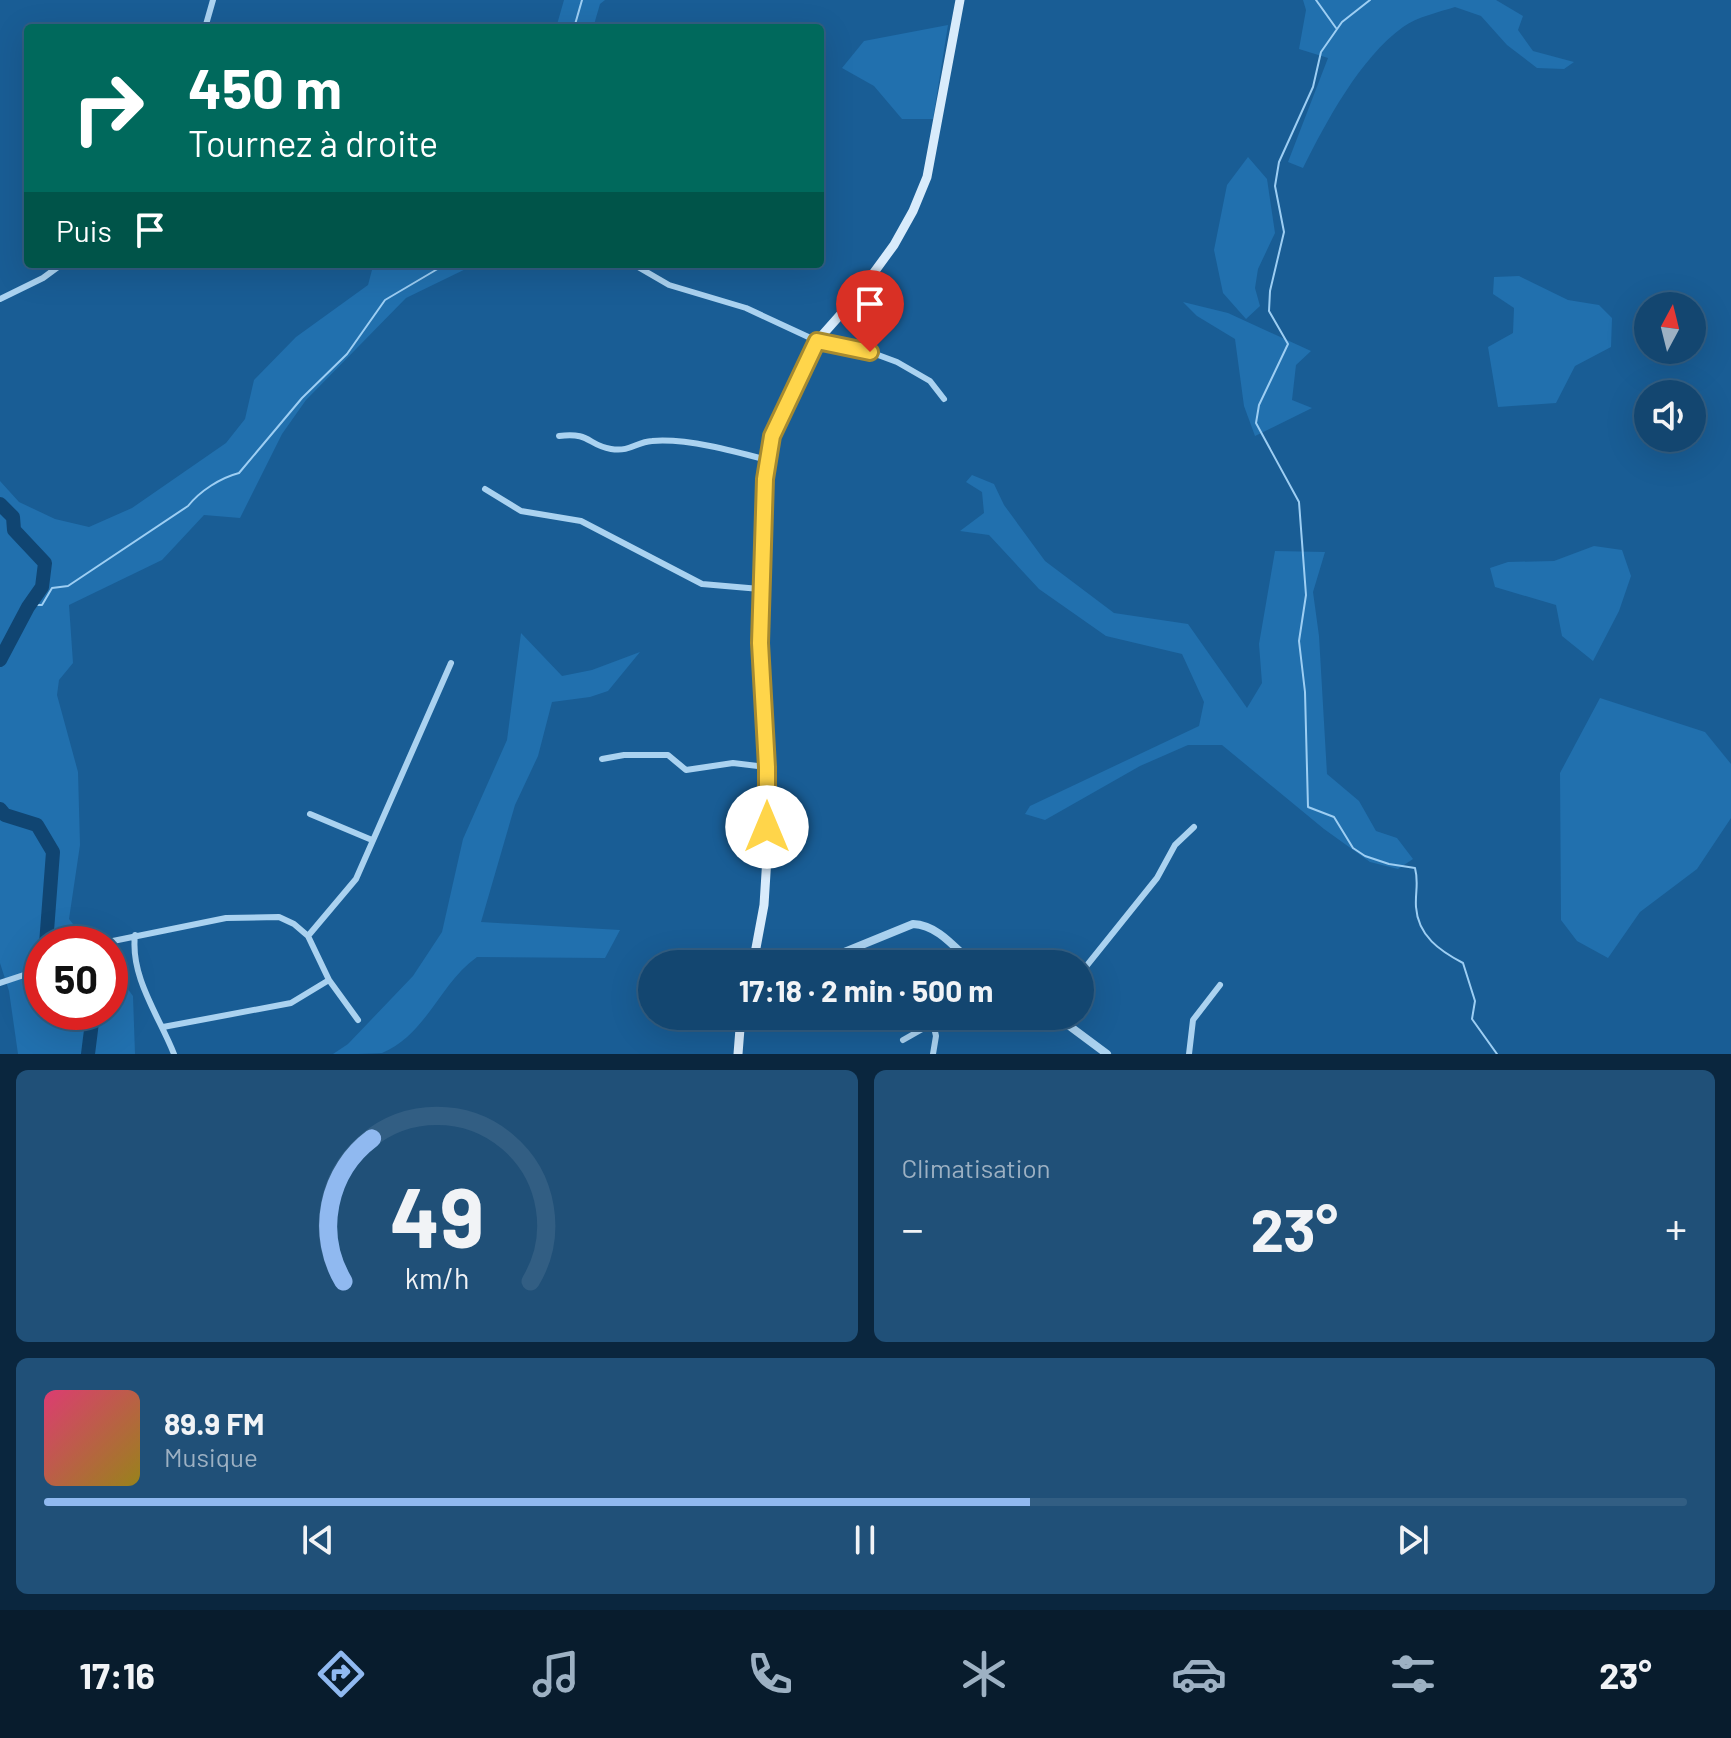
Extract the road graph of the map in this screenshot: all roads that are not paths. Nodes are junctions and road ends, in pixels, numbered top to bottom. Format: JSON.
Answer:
{"nodes":[{"id":1,"x":213,"y":0,"type":"edge"},
{"id":2,"x":960,"y":0,"type":"edge"},
{"id":3,"x":206,"y":24,"type":"edge"},
{"id":4,"x":57,"y":268,"type":"edge"},
{"id":5,"x":640,"y":268,"type":"edge"},
{"id":6,"x":0,"y":299,"type":"edge"},
{"id":7,"x":817,"y":341,"type":"junction"},
{"id":8,"x":944,"y":399,"type":"dead end"},
{"id":9,"x":559,"y":436,"type":"dead end"},
{"id":10,"x":767,"y":460,"type":"junction"},
{"id":11,"x":485,"y":489,"type":"dead end"},
{"id":12,"x":760,"y":589,"type":"junction"},
{"id":13,"x":451,"y":663,"type":"dead end"},
{"id":14,"x":602,"y":759,"type":"dead end"},
{"id":15,"x":767,"y":767,"type":"junction"},
{"id":16,"x":310,"y":814,"type":"dead end"},
{"id":17,"x":1194,"y":827,"type":"dead end"},
{"id":18,"x":372,"y":840,"type":"junction"},
{"id":19,"x":135,"y":935,"type":"junction"},
{"id":20,"x":308,"y":936,"type":"junction"},
{"id":21,"x":128,"y":937,"type":"edge"},
{"id":22,"x":756,"y":950,"type":"edge"},
{"id":23,"x":849,"y":950,"type":"edge"},
{"id":24,"x":957,"y":950,"type":"edge"},
{"id":25,"x":1094,"y":957,"type":"edge"},
{"id":26,"x":24,"y":975,"type":"edge"},
{"id":27,"x":329,"y":980,"type":"junction"},
{"id":28,"x":0,"y":983,"type":"edge"},
{"id":29,"x":1220,"y":985,"type":"dead end"},
{"id":30,"x":358,"y":1020,"type":"dead end"},
{"id":31,"x":163,"y":1027,"type":"junction"},
{"id":32,"x":740,"y":1030,"type":"edge"},
{"id":33,"x":921,"y":1030,"type":"edge"},
{"id":34,"x":935,"y":1030,"type":"edge"},
{"id":35,"x":1075,"y":1030,"type":"edge"},
{"id":36,"x":903,"y":1040,"type":"dead end"},
{"id":37,"x":174,"y":1054,"type":"edge"},
{"id":38,"x":738,"y":1054,"type":"edge"},
{"id":39,"x":933,"y":1054,"type":"edge"},
{"id":40,"x":1107,"y":1054,"type":"edge"},
{"id":41,"x":1189,"y":1054,"type":"edge"}],
"edges":[{"from":1,"to":3,"type":"street"},
{"from":2,"to":7,"type":"main road"},
{"from":4,"to":6,"type":"street"},
{"from":5,"to":7,"type":"street"},
{"from":7,"to":8,"type":"street"},
{"from":7,"to":10,"type":"main road"},
{"from":9,"to":10,"type":"street"},
{"from":10,"to":12,"type":"main road"},
{"from":11,"to":12,"type":"street"},
{"from":12,"to":15,"type":"main road"},
{"from":13,"to":18,"type":"street"},
{"from":14,"to":15,"type":"street"},
{"from":15,"to":22,"type":"main road"},
{"from":16,"to":18,"type":"street"},
{"from":17,"to":25,"type":"street"},
{"from":18,"to":20,"type":"street"},
{"from":19,"to":20,"type":"street"},
{"from":19,"to":21,"type":"street"},
{"from":19,"to":31,"type":"street"},
{"from":20,"to":27,"type":"street"},
{"from":23,"to":24,"type":"street"},
{"from":26,"to":28,"type":"street"},
{"from":27,"to":30,"type":"street"},
{"from":27,"to":31,"type":"street"},
{"from":29,"to":41,"type":"street"},
{"from":31,"to":37,"type":"street"},
{"from":32,"to":38,"type":"main road"},
{"from":33,"to":36,"type":"street"},
{"from":34,"to":39,"type":"street"},
{"from":35,"to":40,"type":"street"}]}
